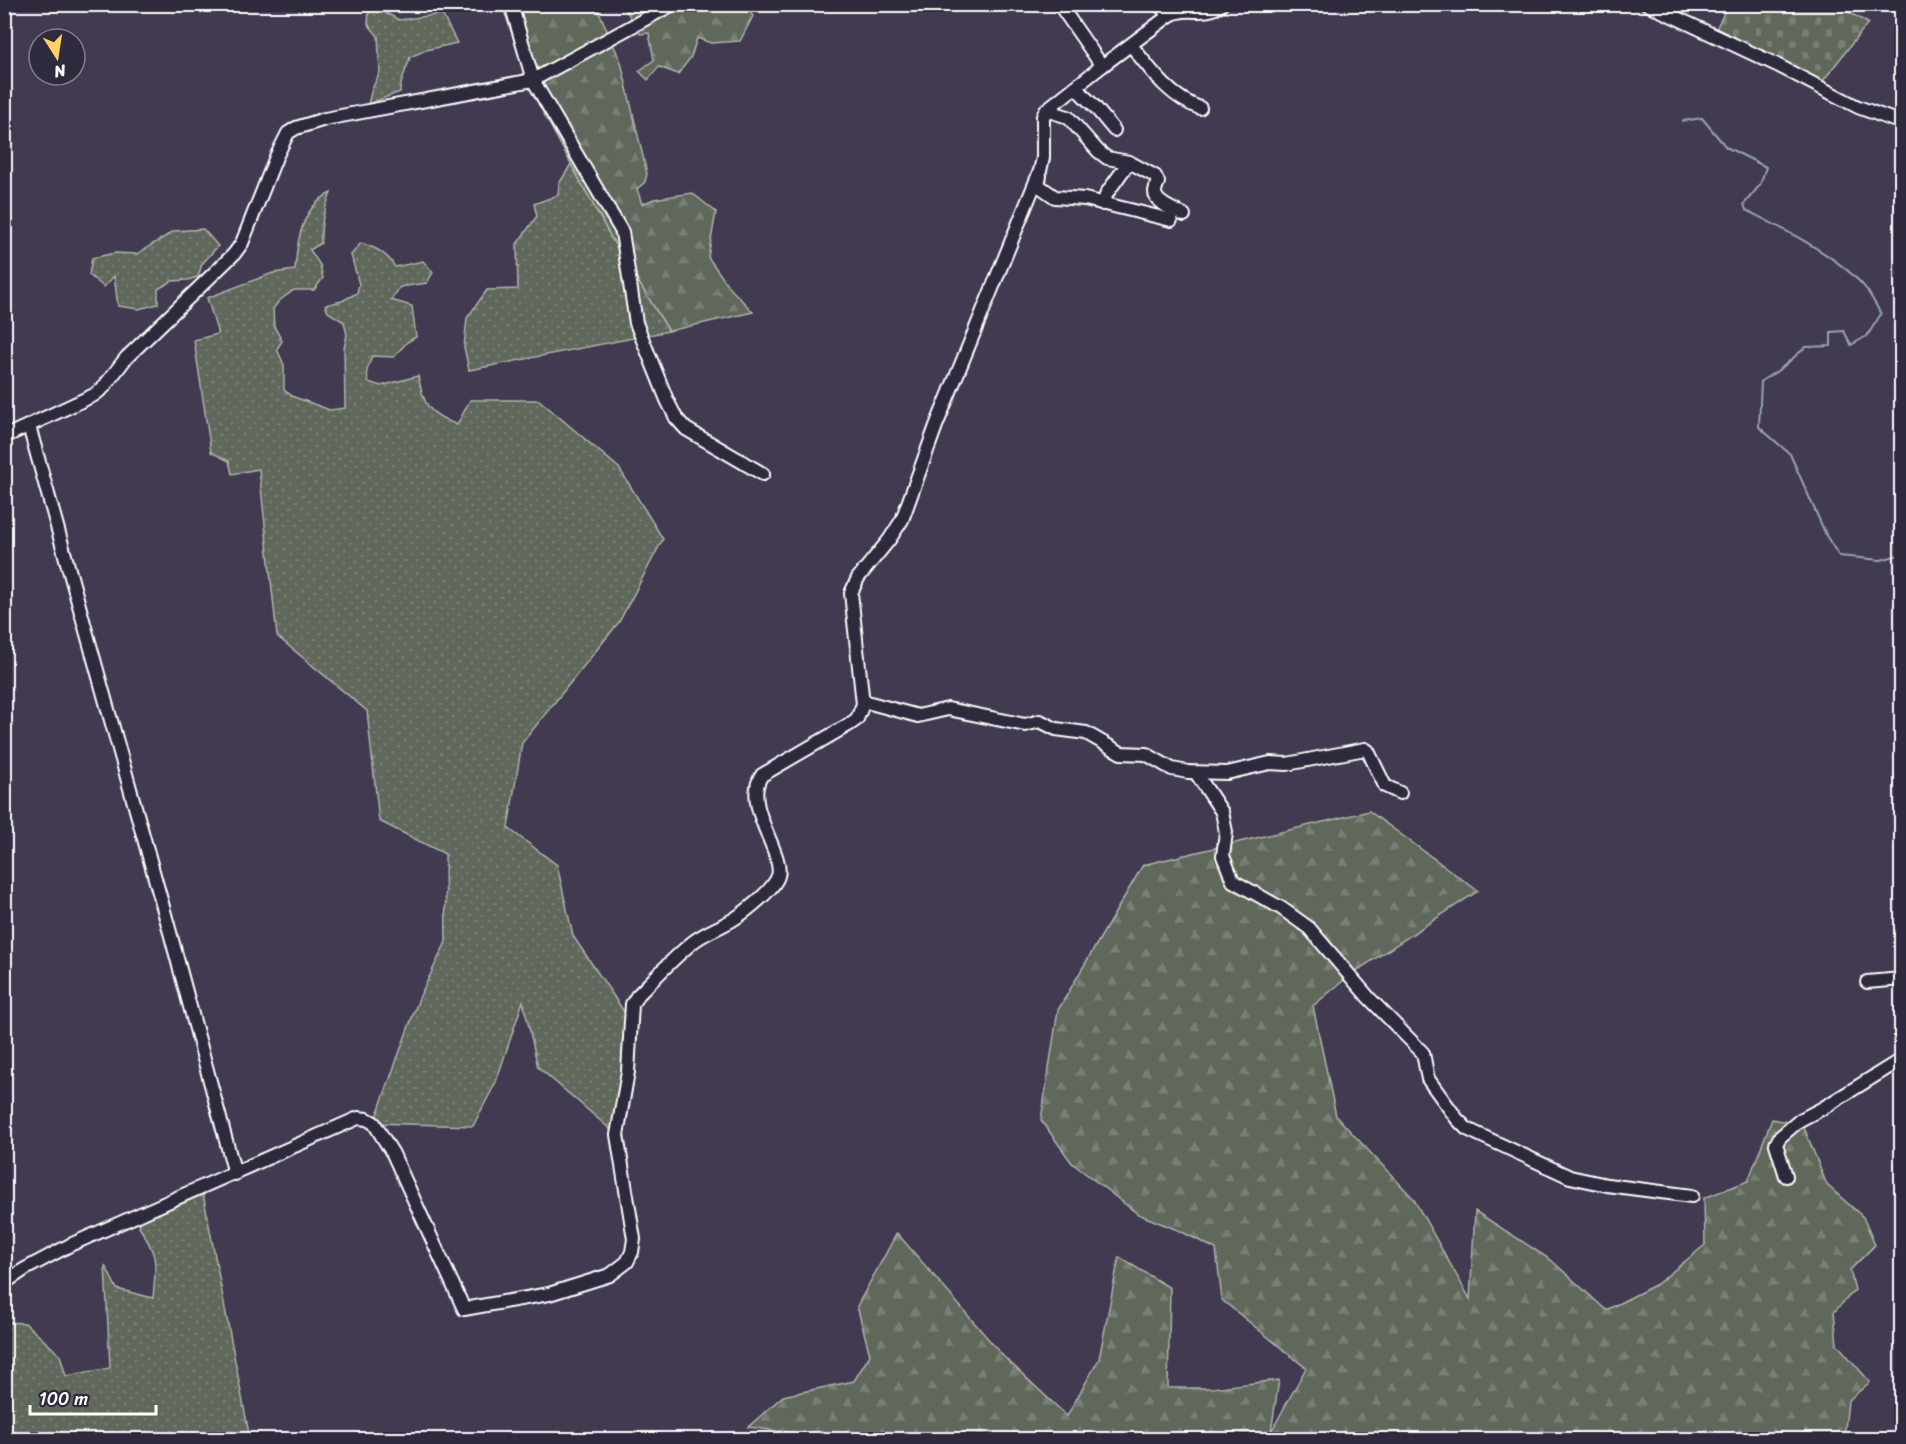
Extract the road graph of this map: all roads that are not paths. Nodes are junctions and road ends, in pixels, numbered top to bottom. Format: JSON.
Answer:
{"nodes":[{"id":1,"x":511,"y":4,"type":"edge"},
{"id":2,"x":673,"y":4,"type":"edge"},
{"id":3,"x":1059,"y":4,"type":"edge"},
{"id":4,"x":1158,"y":4,"type":"edge"},
{"id":5,"x":1222,"y":4,"type":"edge"},
{"id":6,"x":1647,"y":4,"type":"edge"},
{"id":7,"x":1170,"y":15,"type":"junction"},
{"id":8,"x":1131,"y":45,"type":"junction"},
{"id":9,"x":1102,"y":66,"type":"junction"},
{"id":10,"x":533,"y":80,"type":"junction"},
{"id":11,"x":1075,"y":87,"type":"junction"},
{"id":12,"x":1200,"y":108,"type":"dead end"},
{"id":13,"x":1046,"y":110,"type":"junction"},
{"id":14,"x":1902,"y":123,"type":"edge"},
{"id":15,"x":1114,"y":130,"type":"dead end"},
{"id":16,"x":1129,"y":162,"type":"junction"},
{"id":17,"x":1040,"y":171,"type":"junction"},
{"id":18,"x":1103,"y":204,"type":"junction"},
{"id":19,"x":1184,"y":214,"type":"dead end"},
{"id":20,"x":1171,"y":220,"type":"dead end"},
{"id":21,"x":29,"y":426,"type":"junction"},
{"id":22,"x":4,"y":436,"type":"edge"},
{"id":23,"x":763,"y":474,"type":"dead end"},
{"id":24,"x":863,"y":701,"type":"junction"},
{"id":25,"x":1196,"y":773,"type":"junction"},
{"id":26,"x":1400,"y":793,"type":"dead end"},
{"id":27,"x":1902,"y":979,"type":"edge"},
{"id":28,"x":1867,"y":982,"type":"dead end"},
{"id":29,"x":1902,"y":1059,"type":"edge"},
{"id":30,"x":235,"y":1174,"type":"junction"},
{"id":31,"x":1786,"y":1176,"type":"dead end"},
{"id":32,"x":1692,"y":1196,"type":"dead end"},
{"id":33,"x":4,"y":1283,"type":"edge"}],
"edges":[{"from":1,"to":10,"type":"street"},
{"from":2,"to":10,"type":"street"},
{"from":3,"to":9,"type":"street"},
{"from":4,"to":7,"type":"street"},
{"from":5,"to":7,"type":"street"},
{"from":6,"to":14,"type":"street"},
{"from":7,"to":8,"type":"street"},
{"from":8,"to":9,"type":"street"},
{"from":8,"to":12,"type":"street"},
{"from":9,"to":11,"type":"street"},
{"from":10,"to":21,"type":"street"},
{"from":10,"to":23,"type":"street"},
{"from":11,"to":13,"type":"street"},
{"from":11,"to":15,"type":"street"},
{"from":13,"to":16,"type":"street"},
{"from":13,"to":17,"type":"street"},
{"from":16,"to":18,"type":"street"},
{"from":16,"to":19,"type":"street"},
{"from":17,"to":18,"type":"street"},
{"from":17,"to":24,"type":"street"},
{"from":18,"to":20,"type":"street"},
{"from":21,"to":22,"type":"street"},
{"from":21,"to":30,"type":"street"},
{"from":24,"to":25,"type":"street"},
{"from":24,"to":30,"type":"street"},
{"from":25,"to":26,"type":"street"},
{"from":25,"to":32,"type":"street"},
{"from":27,"to":28,"type":"street"},
{"from":29,"to":31,"type":"street"},
{"from":30,"to":33,"type":"street"}]}
